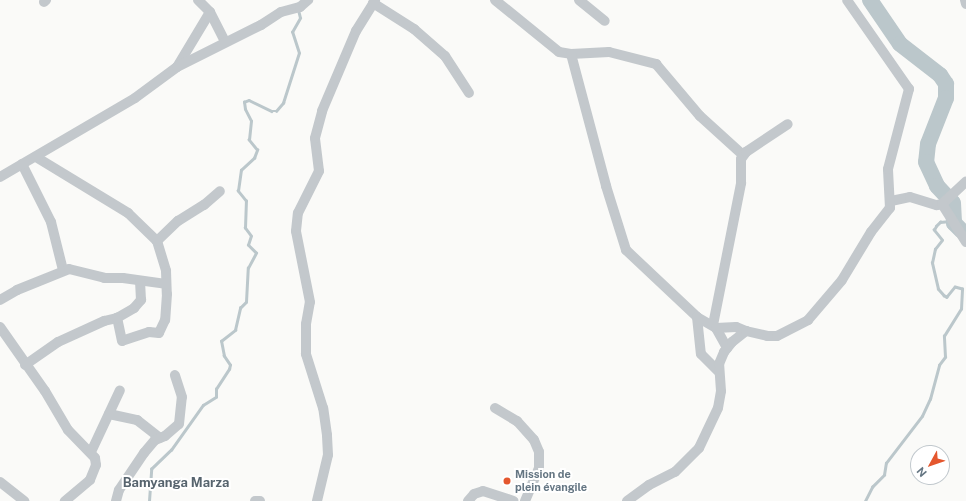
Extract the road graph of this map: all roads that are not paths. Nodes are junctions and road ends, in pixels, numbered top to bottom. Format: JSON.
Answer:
{"nodes":[{"id":1,"x":198,"y":0,"type":"edge"},
{"id":2,"x":308,"y":0,"type":"edge"},
{"id":3,"x":495,"y":0,"type":"edge"},
{"id":4,"x":579,"y":0,"type":"edge"},
{"id":5,"x":847,"y":0,"type":"edge"},
{"id":6,"x":965,"y":0,"type":"edge"},
{"id":7,"x":374,"y":2,"type":"edge"},
{"id":8,"x":297,"y":3,"type":"edge"},
{"id":9,"x":966,"y":4,"type":"edge"},
{"id":10,"x":210,"y":12,"type":"junction"},
{"id":11,"x":606,"y":21,"type":"dead end"},
{"id":12,"x":225,"y":41,"type":"junction"},
{"id":13,"x":571,"y":54,"type":"junction"},
{"id":14,"x":177,"y":67,"type":"junction"},
{"id":15,"x":469,"y":93,"type":"dead end"},
{"id":16,"x":788,"y":124,"type":"dead end"},
{"id":17,"x":743,"y":155,"type":"junction"},
{"id":18,"x":36,"y":157,"type":"junction"},
{"id":19,"x":22,"y":164,"type":"junction"},
{"id":20,"x":0,"y":177,"type":"edge"},
{"id":21,"x":966,"y":182,"type":"edge"},
{"id":22,"x":220,"y":191,"type":"dead end"},
{"id":23,"x":891,"y":201,"type":"junction"},
{"id":24,"x":942,"y":204,"type":"junction"},
{"id":25,"x":156,"y":241,"type":"junction"},
{"id":26,"x":966,"y":242,"type":"edge"},
{"id":27,"x":62,"y":270,"type":"junction"},
{"id":28,"x":140,"y":281,"type":"junction"},
{"id":29,"x":166,"y":284,"type":"junction"},
{"id":30,"x":0,"y":300,"type":"edge"},
{"id":31,"x":697,"y":317,"type":"junction"},
{"id":32,"x":117,"y":318,"type":"junction"},
{"id":33,"x":0,"y":327,"type":"edge"},
{"id":34,"x":714,"y":327,"type":"junction"},
{"id":35,"x":746,"y":331,"type":"junction"},
{"id":36,"x":0,"y":342,"type":"edge"},
{"id":37,"x":12,"y":346,"type":"junction"},
{"id":38,"x":727,"y":348,"type":"junction"},
{"id":39,"x":25,"y":365,"type":"junction"},
{"id":40,"x":718,"y":371,"type":"junction"},
{"id":41,"x":175,"y":375,"type":"dead end"},
{"id":42,"x":120,"y":390,"type":"dead end"},
{"id":43,"x":495,"y":408,"type":"dead end"},
{"id":44,"x":109,"y":414,"type":"junction"},
{"id":45,"x":160,"y":438,"type":"junction"},
{"id":46,"x":90,"y":452,"type":"junction"},
{"id":47,"x":0,"y":482,"type":"edge"},
{"id":48,"x":24,"y":501,"type":"edge"},
{"id":49,"x":65,"y":501,"type":"edge"},
{"id":50,"x":116,"y":501,"type":"edge"},
{"id":51,"x":255,"y":501,"type":"edge"},
{"id":52,"x":260,"y":501,"type":"edge"},
{"id":53,"x":317,"y":501,"type":"edge"},
{"id":54,"x":468,"y":501,"type":"edge"},
{"id":55,"x":513,"y":501,"type":"edge"},
{"id":56,"x":525,"y":501,"type":"edge"},
{"id":57,"x":627,"y":501,"type":"edge"}],
"edges":[{"from":1,"to":10,"type":"street"},
{"from":2,"to":8,"type":"street"},
{"from":3,"to":13,"type":"street"},
{"from":4,"to":11,"type":"street"},
{"from":5,"to":23,"type":"street"},
{"from":6,"to":9,"type":"street"},
{"from":7,"to":15,"type":"street"},
{"from":7,"to":53,"type":"street"},
{"from":8,"to":12,"type":"street"},
{"from":10,"to":12,"type":"street"},
{"from":10,"to":14,"type":"street"},
{"from":12,"to":14,"type":"street"},
{"from":13,"to":17,"type":"street"},
{"from":13,"to":31,"type":"street"},
{"from":14,"to":18,"type":"street"},
{"from":16,"to":17,"type":"street"},
{"from":17,"to":34,"type":"street"},
{"from":18,"to":19,"type":"street"},
{"from":18,"to":25,"type":"street"},
{"from":19,"to":20,"type":"street"},
{"from":19,"to":27,"type":"street"},
{"from":21,"to":24,"type":"street"},
{"from":22,"to":25,"type":"street"},
{"from":23,"to":24,"type":"street"},
{"from":23,"to":35,"type":"street"},
{"from":24,"to":26,"type":"street"},
{"from":25,"to":29,"type":"street"},
{"from":27,"to":28,"type":"street"},
{"from":27,"to":30,"type":"street"},
{"from":28,"to":29,"type":"street"},
{"from":28,"to":32,"type":"street"},
{"from":29,"to":32,"type":"street"},
{"from":31,"to":34,"type":"street"},
{"from":31,"to":40,"type":"street"},
{"from":32,"to":39,"type":"street"},
{"from":33,"to":37,"type":"street"},
{"from":34,"to":35,"type":"street"},
{"from":34,"to":38,"type":"street"},
{"from":35,"to":38,"type":"street"},
{"from":36,"to":37,"type":"street"},
{"from":37,"to":39,"type":"street"},
{"from":38,"to":40,"type":"street"},
{"from":39,"to":46,"type":"street"},
{"from":40,"to":57,"type":"street"},
{"from":41,"to":45,"type":"street"},
{"from":42,"to":44,"type":"street"},
{"from":43,"to":56,"type":"street"},
{"from":44,"to":45,"type":"street"},
{"from":44,"to":46,"type":"street"},
{"from":45,"to":50,"type":"street"},
{"from":46,"to":49,"type":"street"},
{"from":47,"to":48,"type":"street"},
{"from":51,"to":52,"type":"street"},
{"from":54,"to":55,"type":"street"}]}
